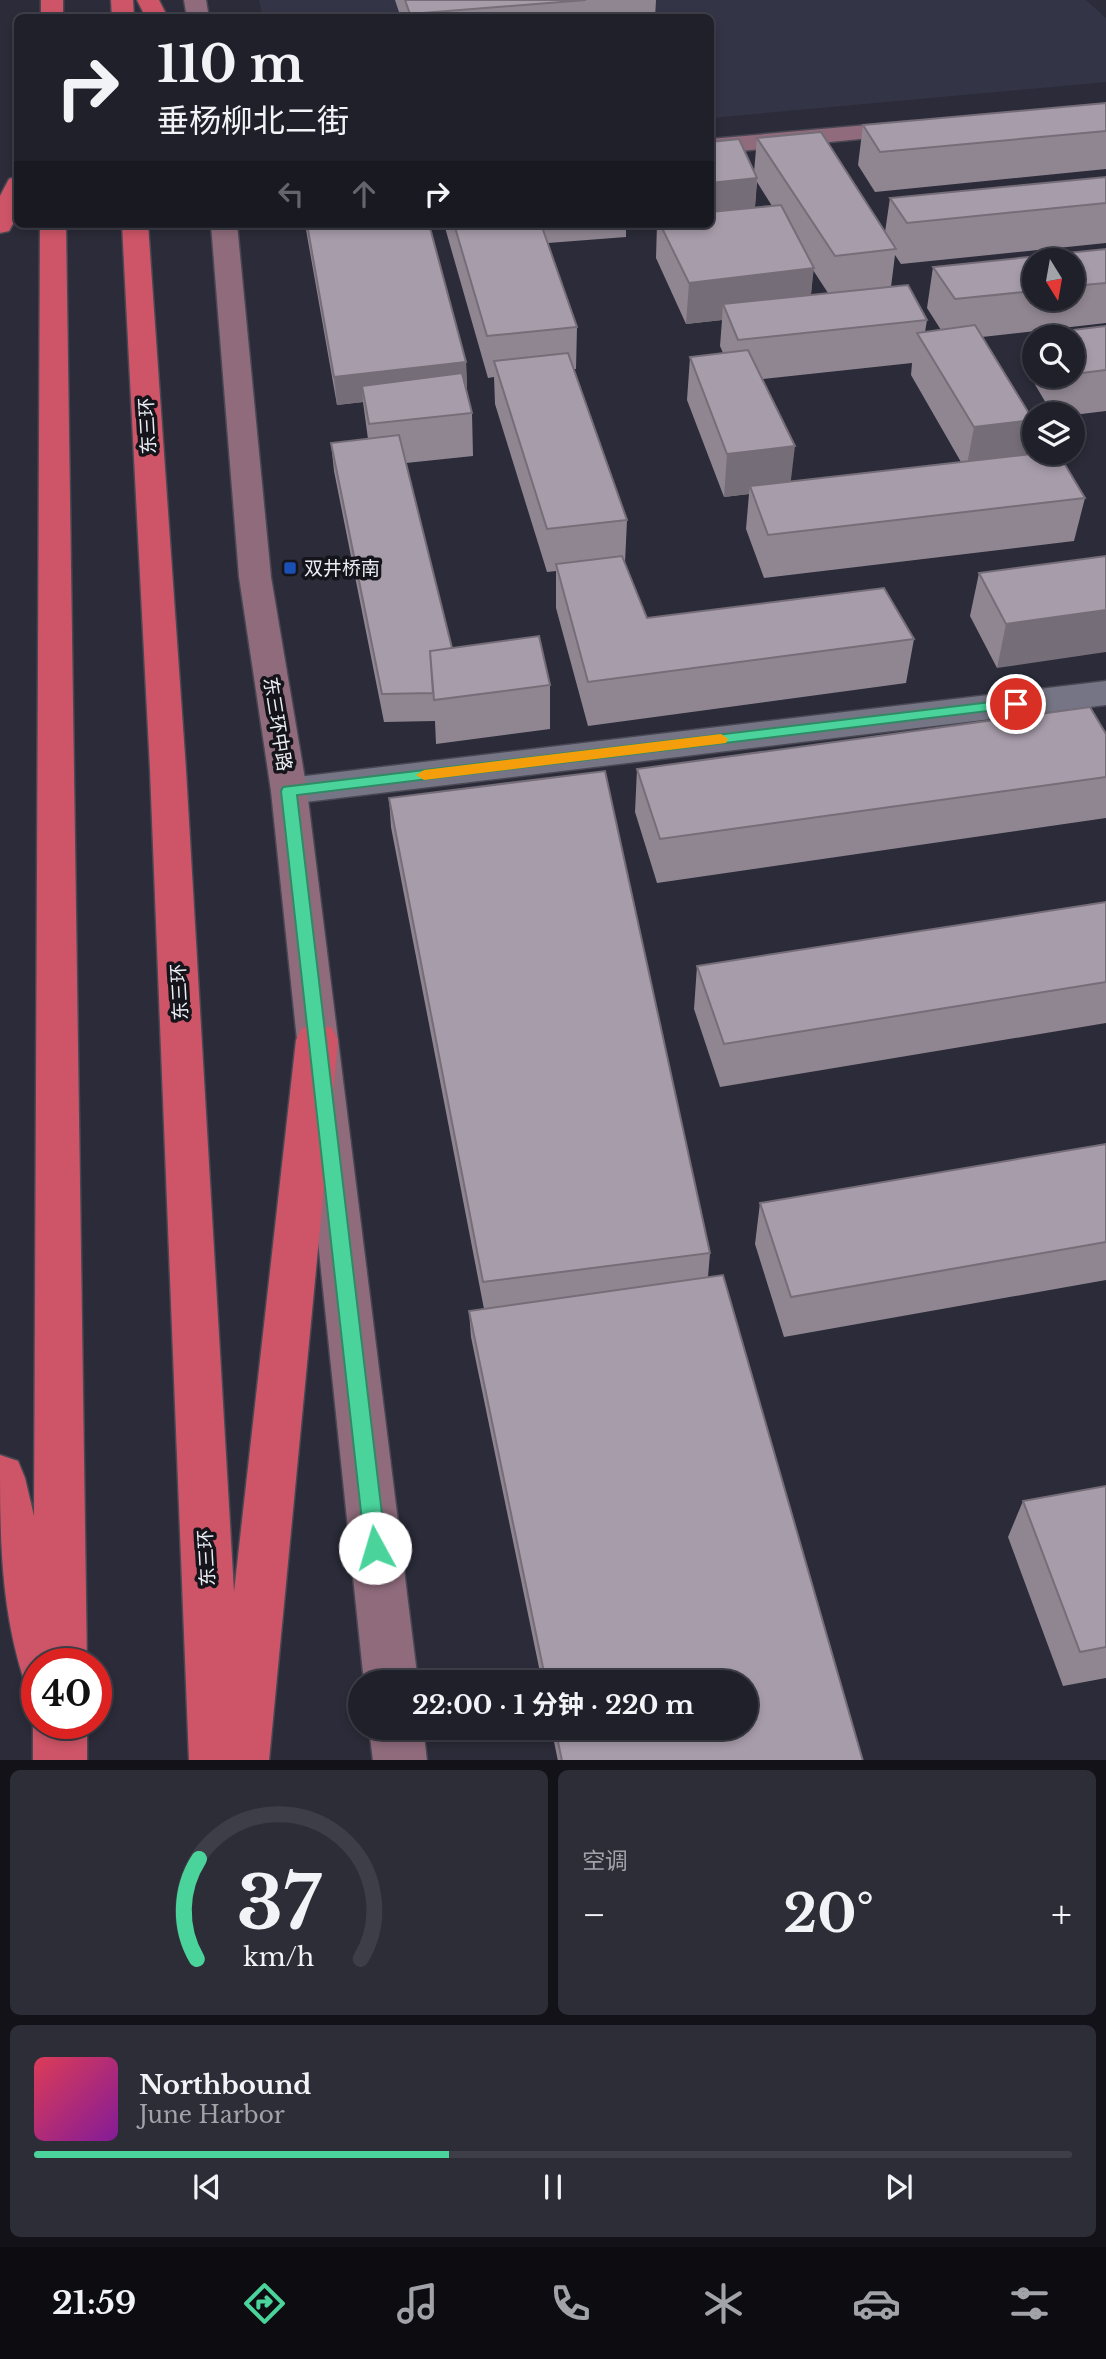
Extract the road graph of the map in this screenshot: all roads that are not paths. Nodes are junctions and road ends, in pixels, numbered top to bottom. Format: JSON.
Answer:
{"nodes":[{"id":1,"x":929,"y":126,"type":"edge"},
{"id":2,"x":714,"y":147,"type":"edge"},
{"id":3,"x":14,"y":193,"type":"edge"},
{"id":4,"x":0,"y":225,"type":"edge"},
{"id":5,"x":53,"y":228,"type":"edge"},
{"id":6,"x":135,"y":228,"type":"edge"},
{"id":7,"x":224,"y":228,"type":"edge"},
{"id":8,"x":1106,"y":693,"type":"edge"},
{"id":9,"x":1070,"y":697,"type":"junction"},
{"id":10,"x":1088,"y":729,"type":"edge"},
{"id":11,"x":289,"y":791,"type":"junction"},
{"id":12,"x":317,"y":1041,"type":"junction"},
{"id":13,"x":0,"y":1478,"type":"edge"},
{"id":14,"x":40,"y":1648,"type":"edge"},
{"id":15,"x":60,"y":1648,"type":"edge"},
{"id":16,"x":390,"y":1670,"type":"edge"},
{"id":17,"x":398,"y":1740,"type":"edge"},
{"id":18,"x":216,"y":1760,"type":"edge"},
{"id":19,"x":242,"y":1760,"type":"edge"},
{"id":20,"x":400,"y":1760,"type":"edge"}],
"edges":[{"from":1,"to":2,"type":"street"},
{"from":3,"to":4,"type":"highway"},
{"from":5,"to":15,"type":"highway"},
{"from":6,"to":18,"type":"highway","name":"东三环"},
{"from":7,"to":11,"type":"street","name":"东三环中路"},
{"from":8,"to":9,"type":"street"},
{"from":9,"to":10,"type":"street"},
{"from":9,"to":11,"type":"street"},
{"from":11,"to":12,"type":"street","name":"东三环中路"},
{"from":12,"to":16,"type":"street","name":"东三环中路"},
{"from":12,"to":19,"type":"highway"},
{"from":13,"to":14,"type":"highway"},
{"from":17,"to":20,"type":"street"}]}
